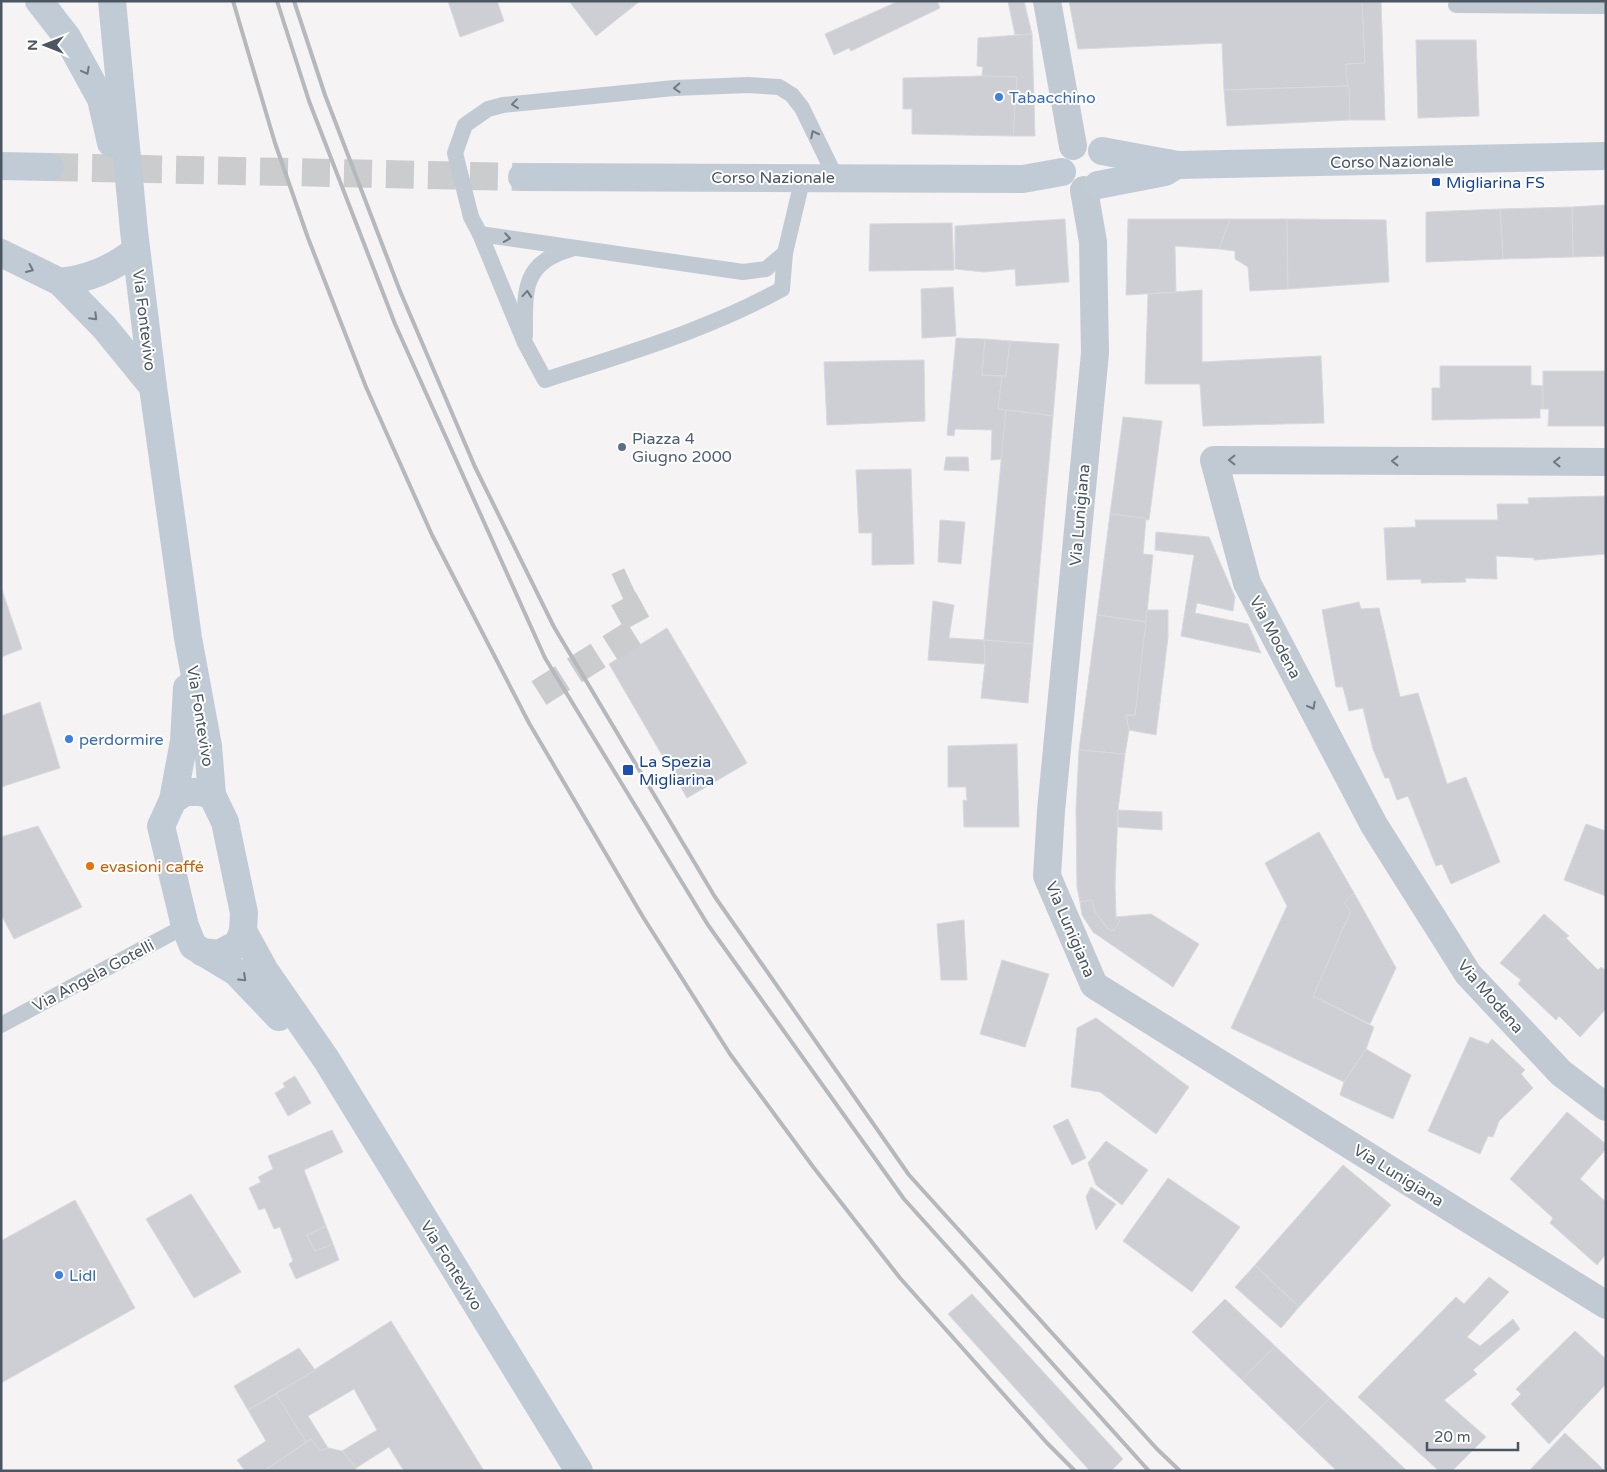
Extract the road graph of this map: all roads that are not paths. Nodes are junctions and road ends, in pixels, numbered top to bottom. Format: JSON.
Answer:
{"nodes":[{"id":1,"x":39,"y":1,"type":"edge"},
{"id":2,"x":112,"y":1,"type":"edge"},
{"id":3,"x":1048,"y":1,"type":"edge"},
{"id":4,"x":1456,"y":5,"type":"dead end"},
{"id":5,"x":1606,"y":6,"type":"edge"},
{"id":6,"x":1073,"y":146,"type":"junction"},
{"id":7,"x":1102,"y":151,"type":"junction"},
{"id":8,"x":1606,"y":156,"type":"edge"},
{"id":9,"x":1178,"y":164,"type":"junction"},
{"id":10,"x":1,"y":166,"type":"edge"},
{"id":11,"x":50,"y":167,"type":"tunnel mouth"},
{"id":12,"x":1062,"y":172,"type":"junction"},
{"id":13,"x":522,"y":177,"type":"tunnel mouth"},
{"id":14,"x":803,"y":177,"type":"junction"},
{"id":15,"x":836,"y":178,"type":"junction"},
{"id":16,"x":1091,"y":187,"type":"junction"},
{"id":17,"x":480,"y":234,"type":"junction"},
{"id":18,"x":135,"y":241,"type":"junction"},
{"id":19,"x":575,"y":248,"type":"junction"},
{"id":20,"x":1,"y":253,"type":"edge"},
{"id":21,"x":785,"y":253,"type":"junction"},
{"id":22,"x":60,"y":282,"type":"junction"},
{"id":23,"x":526,"y":343,"type":"junction"},
{"id":24,"x":153,"y":387,"type":"junction"},
{"id":25,"x":1606,"y":462,"type":"edge"},
{"id":26,"x":188,"y":638,"type":"junction"},
{"id":27,"x":212,"y":795,"type":"junction"},
{"id":28,"x":173,"y":800,"type":"junction"},
{"id":29,"x":185,"y":926,"type":"junction"},
{"id":30,"x":242,"y":931,"type":"junction"},
{"id":31,"x":202,"y":952,"type":"junction"},
{"id":32,"x":1,"y":1024,"type":"edge"},
{"id":33,"x":326,"y":1059,"type":"junction"},
{"id":34,"x":1606,"y":1107,"type":"edge"},
{"id":35,"x":1606,"y":1304,"type":"edge"},
{"id":36,"x":579,"y":1471,"type":"edge"}],
"edges":[{"from":1,"to":18,"type":"street","one_way":true},
{"from":2,"to":18,"type":"street","name":"Via Fontevivo"},
{"from":3,"to":6,"type":"street"},
{"from":4,"to":5,"type":"lane"},
{"from":6,"to":7,"type":"street"},
{"from":6,"to":12,"type":"street"},
{"from":7,"to":9,"type":"street","name":"Corso Nazionale"},
{"from":7,"to":16,"type":"street"},
{"from":8,"to":9,"type":"street","name":"Corso Nazionale"},
{"from":9,"to":16,"type":"street","name":"Corso Nazionale"},
{"from":10,"to":11,"type":"street"},
{"from":12,"to":15,"type":"street","name":"Corso Nazionale"},
{"from":12,"to":16,"type":"street"},
{"from":13,"to":14,"type":"street","name":"Corso Nazionale"},
{"from":14,"to":15,"type":"street","name":"Corso Nazionale"},
{"from":14,"to":21,"type":"lane"},
{"from":15,"to":17,"type":"lane","one_way":true},
{"from":16,"to":35,"type":"street","name":"Via Lunigiana"},
{"from":17,"to":19,"type":"lane","one_way":true},
{"from":17,"to":23,"type":"lane"},
{"from":18,"to":22,"type":"street"},
{"from":18,"to":24,"type":"street","name":"Via Fontevivo"},
{"from":19,"to":21,"type":"lane"},
{"from":23,"to":19,"type":"lane","one_way":true},
{"from":20,"to":22,"type":"street","one_way":true},
{"from":21,"to":23,"type":"lane"},
{"from":22,"to":24,"type":"street","one_way":true},
{"from":24,"to":26,"type":"street","name":"Via Fontevivo"},
{"from":25,"to":34,"type":"street","name":"Via Modena","one_way":true},
{"from":26,"to":27,"type":"street","name":"Via Fontevivo"},
{"from":26,"to":28,"type":"street","name":"Via Fontevivo"},
{"from":27,"to":28,"type":"street","name":"Via Fontevivo"},
{"from":27,"to":30,"type":"street","name":"Via Fontevivo"},
{"from":28,"to":29,"type":"street","name":"Via Fontevivo"},
{"from":29,"to":31,"type":"street","name":"Via Fontevivo"},
{"from":29,"to":32,"type":"lane","name":"Via Angela Gotelli"},
{"from":30,"to":31,"type":"street"},
{"from":30,"to":33,"type":"street","name":"Via Fontevivo"},
{"from":31,"to":33,"type":"street","name":"Via Fontevivo","one_way":true},
{"from":33,"to":36,"type":"street","name":"Via Fontevivo"}]}
